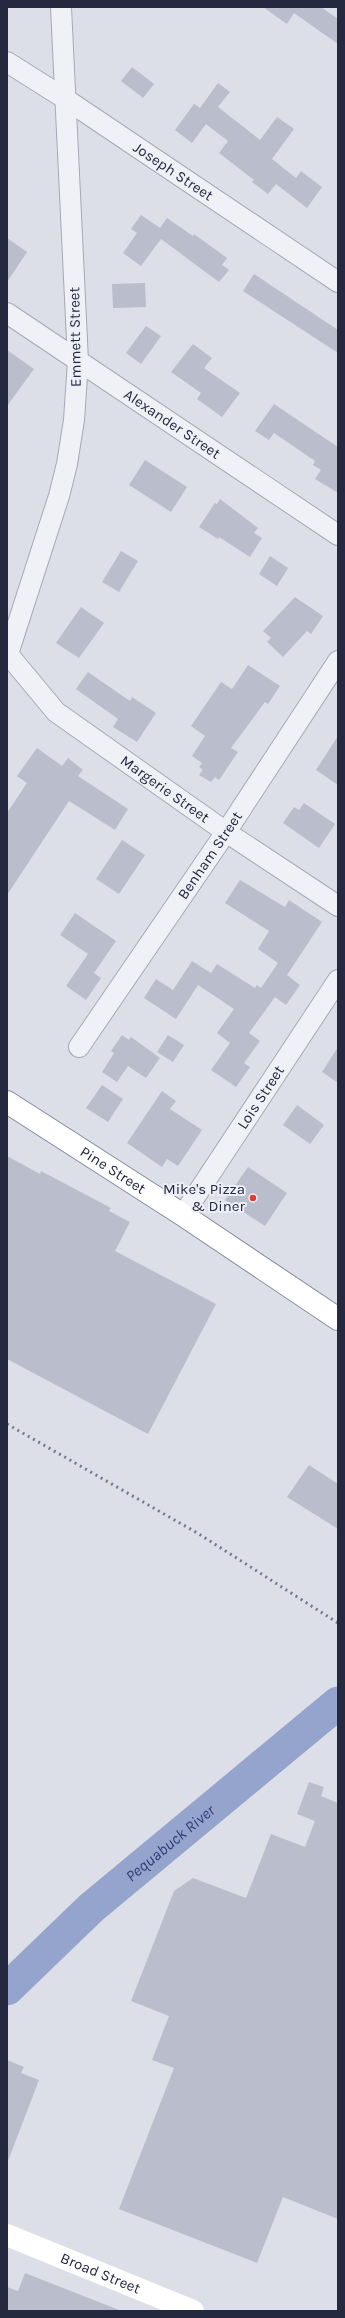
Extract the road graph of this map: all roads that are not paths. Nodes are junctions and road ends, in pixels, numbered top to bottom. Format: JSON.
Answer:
{"nodes":[{"id":1,"x":61,"y":7,"type":"edge"},
{"id":2,"x":7,"y":62,"type":"edge"},
{"id":3,"x":64,"y":98,"type":"junction"},
{"id":4,"x":338,"y":282,"type":"edge"},
{"id":5,"x":7,"y":313,"type":"edge"},
{"id":6,"x":78,"y":361,"type":"junction"},
{"id":7,"x":338,"y":535,"type":"edge"},
{"id":8,"x":7,"y":655,"type":"edge"},
{"id":9,"x":338,"y":662,"type":"edge"},
{"id":10,"x":226,"y":832,"type":"junction"},
{"id":11,"x":338,"y":906,"type":"edge"},
{"id":12,"x":338,"y":980,"type":"edge"},
{"id":13,"x":79,"y":1047,"type":"dead end"},
{"id":14,"x":7,"y":1102,"type":"edge"},
{"id":15,"x":183,"y":1215,"type":"junction"},
{"id":16,"x":338,"y":1319,"type":"edge"},
{"id":17,"x":7,"y":2235,"type":"edge"},
{"id":18,"x":193,"y":2311,"type":"edge"}],
"edges":[{"from":1,"to":3,"type":"street","name":"Emmett Street"},
{"from":2,"to":3,"type":"street","name":"Joseph Street"},
{"from":3,"to":4,"type":"street","name":"Joseph Street"},
{"from":3,"to":6,"type":"street","name":"Emmett Street"},
{"from":5,"to":6,"type":"street","name":"Alexander Street"},
{"from":6,"to":7,"type":"street","name":"Alexander Street"},
{"from":6,"to":8,"type":"street","name":"Emmett Street"},
{"from":8,"to":10,"type":"street","name":"Margerie Street"},
{"from":9,"to":10,"type":"street","name":"Benham Street"},
{"from":10,"to":11,"type":"street","name":"Margerie Street"},
{"from":10,"to":13,"type":"street","name":"Benham Street"},
{"from":12,"to":15,"type":"street","name":"Lois Street"},
{"from":14,"to":15,"type":"main road","name":"Pine Street"},
{"from":15,"to":16,"type":"main road","name":"Pine Street"},
{"from":17,"to":18,"type":"main road","name":"Broad Street"}]}
